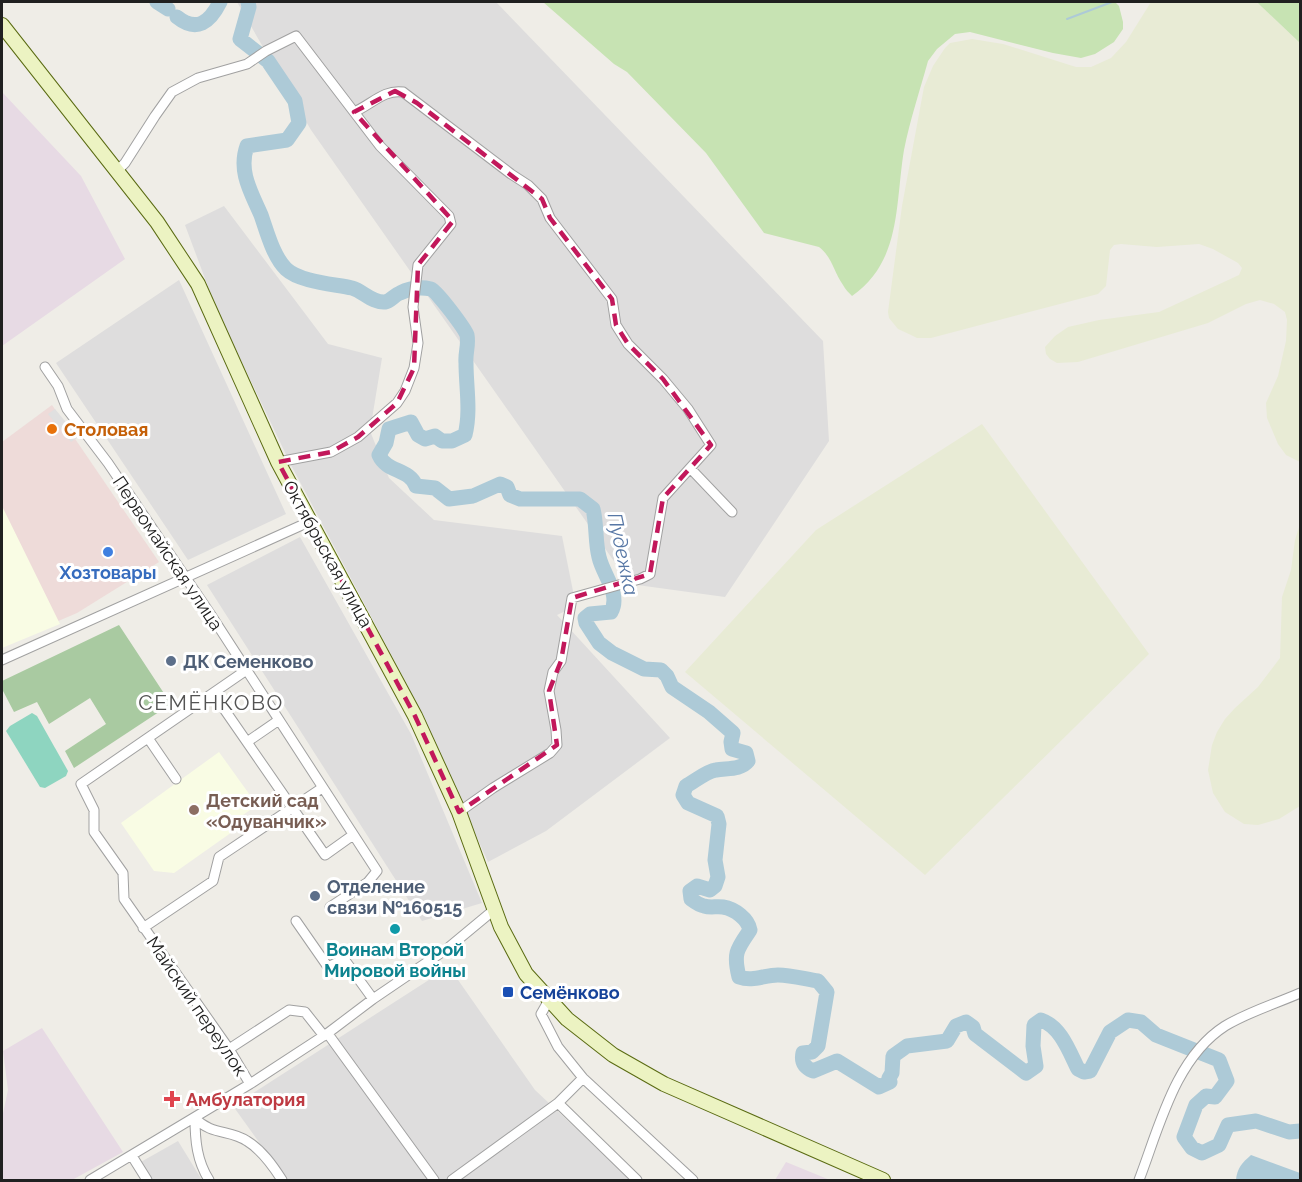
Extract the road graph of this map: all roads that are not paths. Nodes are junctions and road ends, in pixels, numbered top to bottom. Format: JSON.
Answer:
{"nodes":[{"id":1,"x":2,"y":25,"type":"edge"},
{"id":2,"x":354,"y":112,"type":"junction"},
{"id":3,"x":117,"y":171,"type":"junction"},
{"id":4,"x":45,"y":367,"type":"dead end"},
{"id":5,"x":278,"y":462,"type":"junction"},
{"id":6,"x":690,"y":468,"type":"junction"},
{"id":7,"x":732,"y":512,"type":"dead end"},
{"id":8,"x":311,"y":521,"type":"junction"},
{"id":9,"x":185,"y":578,"type":"junction"},
{"id":10,"x":2,"y":660,"type":"edge"},
{"id":11,"x":245,"y":671,"type":"junction"},
{"id":12,"x":213,"y":693,"type":"junction"},
{"id":13,"x":279,"y":720,"type":"junction"},
{"id":14,"x":148,"y":738,"type":"junction"},
{"id":15,"x":247,"y":742,"type":"junction"},
{"id":16,"x":176,"y":779,"type":"dead end"},
{"id":17,"x":322,"y":788,"type":"junction"},
{"id":18,"x":293,"y":809,"type":"junction"},
{"id":19,"x":459,"y":812,"type":"junction"},
{"id":20,"x":353,"y":835,"type":"junction"},
{"id":21,"x":330,"y":907,"type":"dead end"},
{"id":22,"x":495,"y":909,"type":"junction"},
{"id":23,"x":296,"y":921,"type":"dead end"},
{"id":24,"x":143,"y":928,"type":"junction"},
{"id":25,"x":1300,"y":993,"type":"edge"},
{"id":26,"x":373,"y":999,"type":"junction"},
{"id":27,"x":549,"y":1000,"type":"junction"},
{"id":28,"x":326,"y":1035,"type":"junction"},
{"id":29,"x":229,"y":1049,"type":"junction"},
{"id":30,"x":583,"y":1078,"type":"junction"},
{"id":31,"x":250,"y":1084,"type":"junction"},
{"id":32,"x":558,"y":1103,"type":"junction"},
{"id":33,"x":195,"y":1118,"type":"junction"},
{"id":34,"x":132,"y":1156,"type":"junction"},
{"id":35,"x":90,"y":1180,"type":"edge"},
{"id":36,"x":147,"y":1180,"type":"edge"},
{"id":37,"x":209,"y":1180,"type":"edge"},
{"id":38,"x":282,"y":1180,"type":"edge"},
{"id":39,"x":434,"y":1180,"type":"edge"},
{"id":40,"x":452,"y":1180,"type":"edge"},
{"id":41,"x":637,"y":1180,"type":"edge"},
{"id":42,"x":692,"y":1180,"type":"edge"},
{"id":43,"x":883,"y":1180,"type":"edge"},
{"id":44,"x":1139,"y":1180,"type":"edge"}],
"edges":[{"from":1,"to":3,"type":"street","name":"Октябрьская улица"},
{"from":2,"to":3,"type":"street"},
{"from":2,"to":5,"type":"street"},
{"from":2,"to":6,"type":"street"},
{"from":3,"to":5,"type":"street","name":"Октябрьская улица"},
{"from":4,"to":9,"type":"street","name":"Первомайская улица"},
{"from":5,"to":8,"type":"street","name":"Октябрьская улица"},
{"from":6,"to":7,"type":"street"},
{"from":6,"to":19,"type":"street"},
{"from":8,"to":9,"type":"street"},
{"from":8,"to":19,"type":"street","name":"Октябрьская улица"},
{"from":9,"to":10,"type":"street"},
{"from":9,"to":11,"type":"street","name":"Первомайская улица"},
{"from":11,"to":12,"type":"street","name":"Майский переулок"},
{"from":11,"to":13,"type":"street","name":"Первомайская улица"},
{"from":12,"to":14,"type":"street","name":"Майский переулок"},
{"from":12,"to":15,"type":"street"},
{"from":13,"to":15,"type":"street"},
{"from":13,"to":17,"type":"street","name":"Первомайская улица"},
{"from":14,"to":16,"type":"street"},
{"from":14,"to":24,"type":"street","name":"Майский переулок"},
{"from":15,"to":18,"type":"street"},
{"from":17,"to":18,"type":"street","name":"Майский переулок"},
{"from":17,"to":20,"type":"street","name":"Первомайская улица"},
{"from":18,"to":20,"type":"street"},
{"from":18,"to":24,"type":"street","name":"Майский переулок"},
{"from":19,"to":22,"type":"street","name":"Октябрьская улица"},
{"from":20,"to":21,"type":"street","name":"Первомайская улица"},
{"from":22,"to":26,"type":"street"},
{"from":22,"to":27,"type":"street","name":"Октябрьская улица"},
{"from":23,"to":26,"type":"street"},
{"from":24,"to":29,"type":"street","name":"Майский переулок"},
{"from":25,"to":44,"type":"street"},
{"from":26,"to":28,"type":"street"},
{"from":27,"to":30,"type":"street"},
{"from":27,"to":43,"type":"street","name":"Октябрьская улица"},
{"from":28,"to":29,"type":"street"},
{"from":28,"to":31,"type":"street"},
{"from":28,"to":39,"type":"street"},
{"from":29,"to":31,"type":"street","name":"Майский переулок"},
{"from":30,"to":32,"type":"street"},
{"from":30,"to":42,"type":"street"},
{"from":31,"to":33,"type":"street"},
{"from":32,"to":40,"type":"street"},
{"from":32,"to":41,"type":"street"},
{"from":33,"to":34,"type":"street"},
{"from":33,"to":37,"type":"street"},
{"from":33,"to":38,"type":"street"},
{"from":34,"to":35,"type":"street"},
{"from":34,"to":36,"type":"street"}]}
